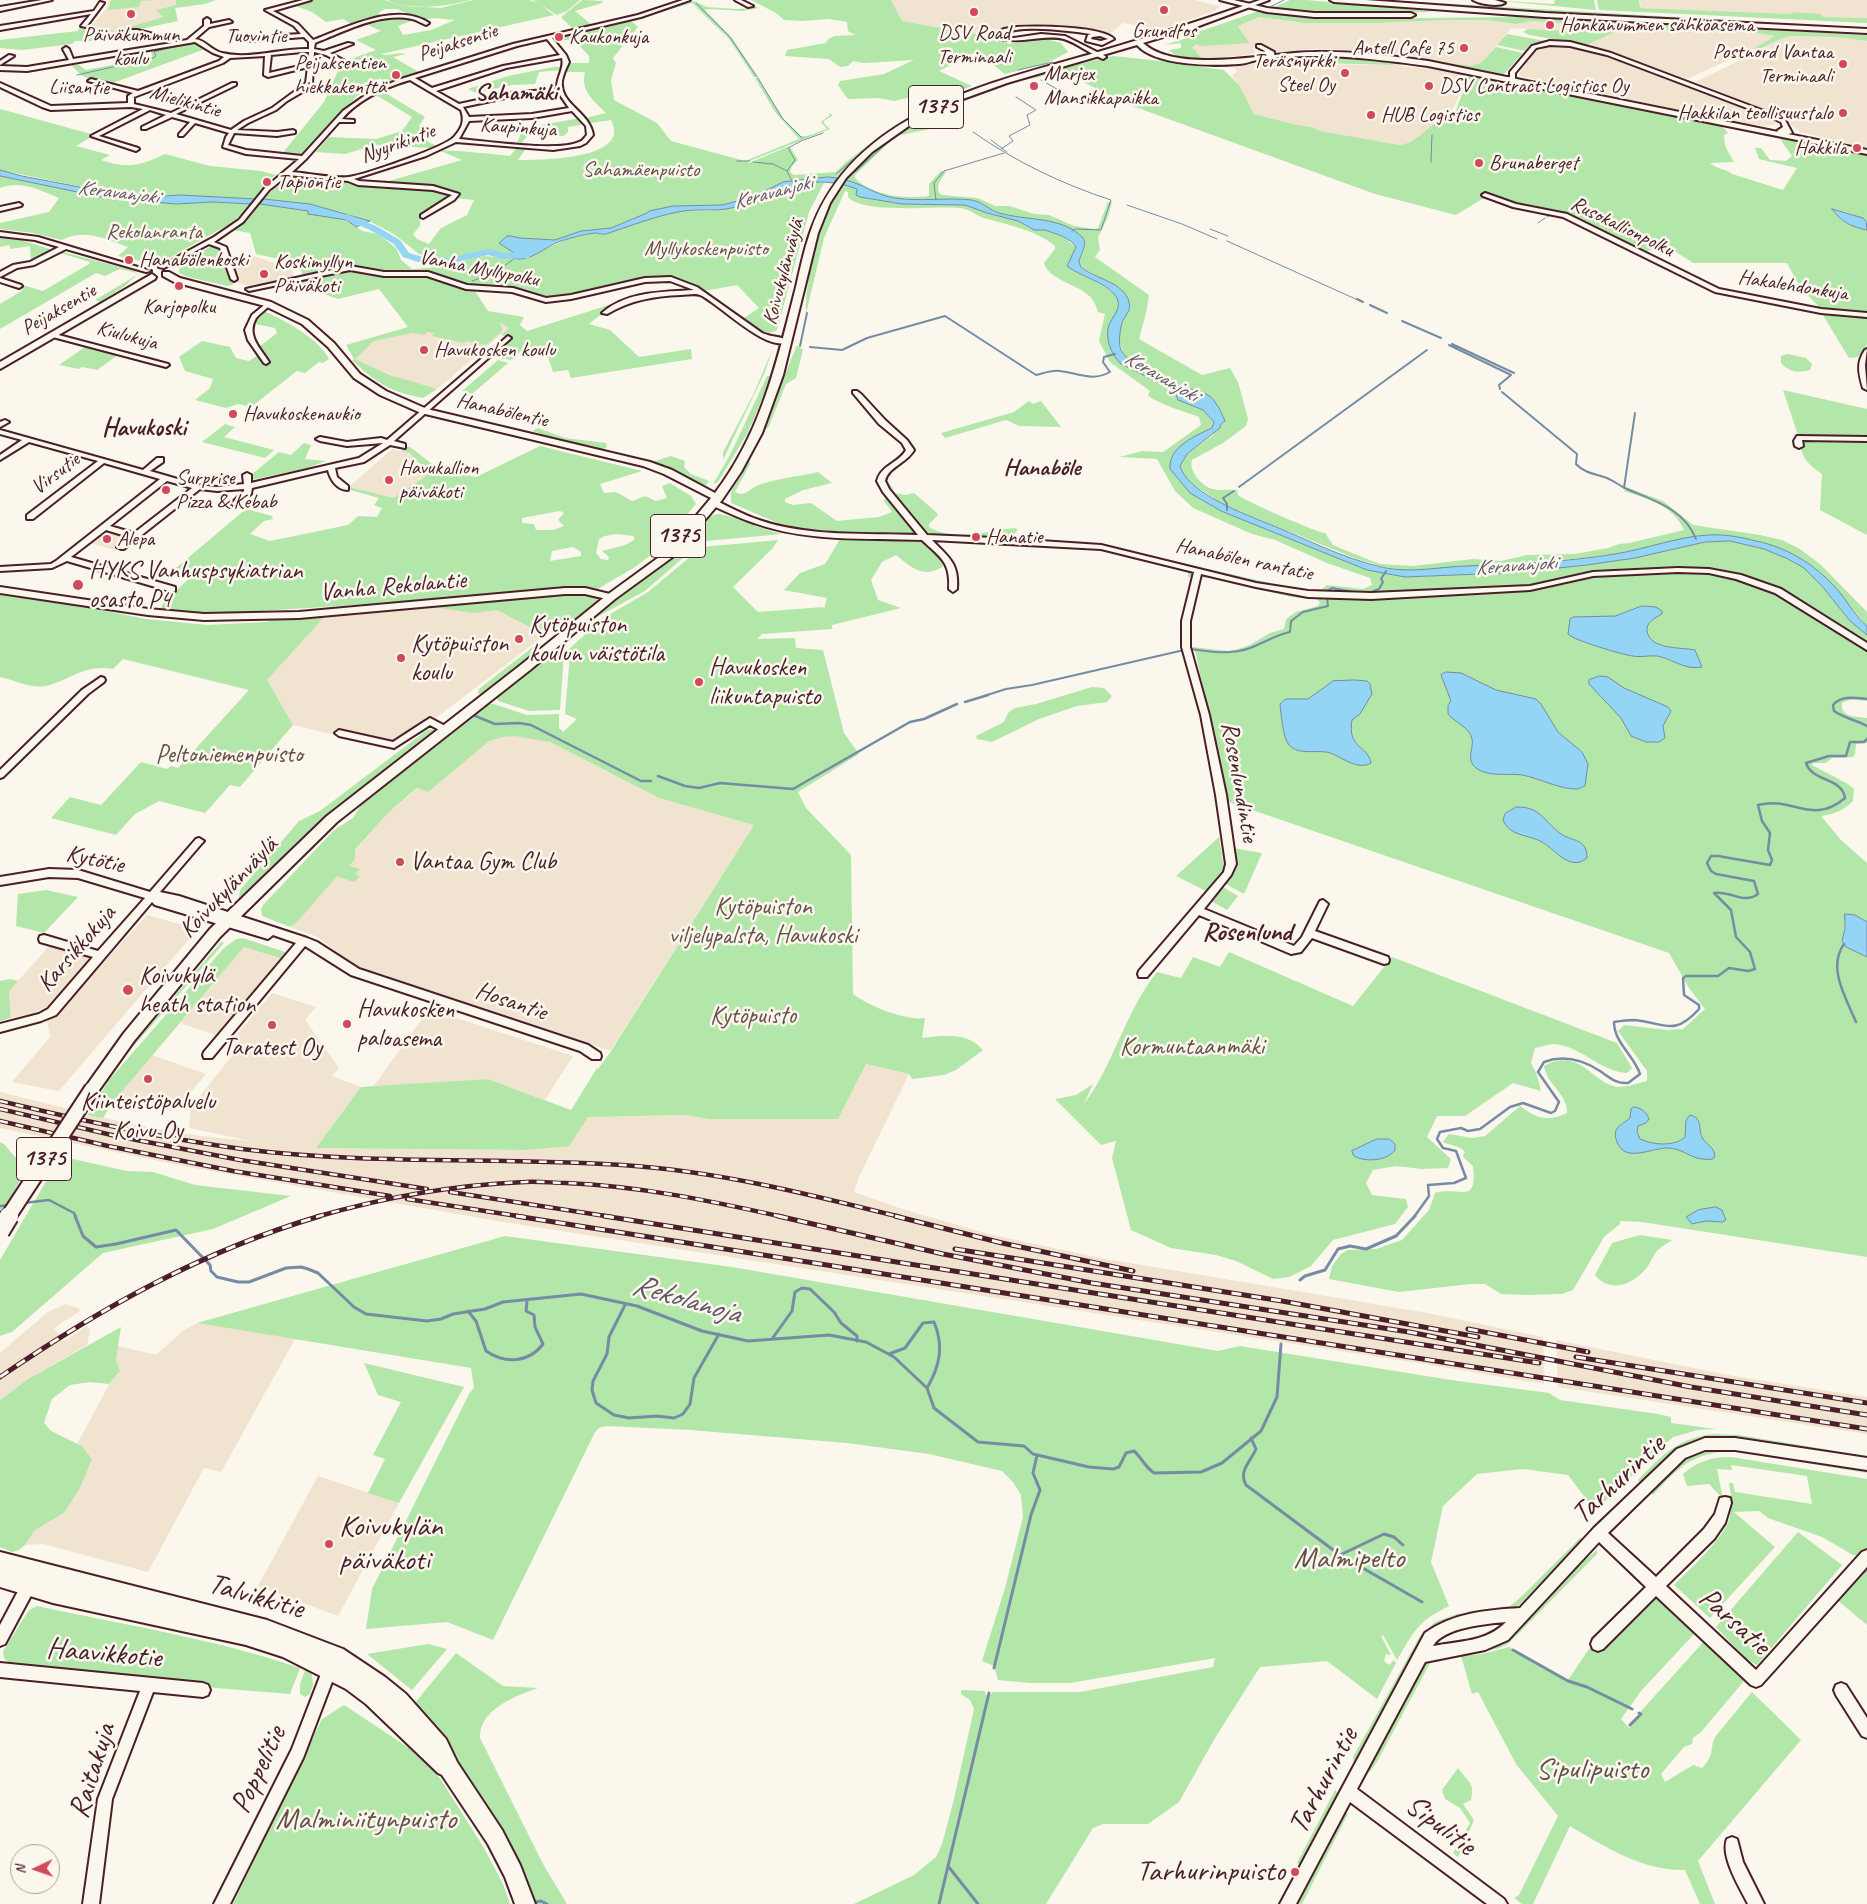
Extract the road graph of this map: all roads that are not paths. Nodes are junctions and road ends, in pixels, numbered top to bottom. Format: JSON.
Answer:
{"nodes":[{"id":1,"x":50,"y":0,"type":"edge"},
{"id":2,"x":310,"y":0,"type":"edge"},
{"id":3,"x":688,"y":0,"type":"edge"},
{"id":4,"x":737,"y":0,"type":"edge"},
{"id":5,"x":1224,"y":0,"type":"edge"},
{"id":6,"x":1266,"y":0,"type":"edge"},
{"id":7,"x":1278,"y":0,"type":"edge"},
{"id":8,"x":1334,"y":0,"type":"edge"},
{"id":9,"x":1401,"y":0,"type":"edge"},
{"id":10,"x":1477,"y":0,"type":"edge"},
{"id":11,"x":102,"y":2,"type":"dead end"},
{"id":12,"x":750,"y":6,"type":"dead end"},
{"id":13,"x":1252,"y":6,"type":"junction"},
{"id":14,"x":1261,"y":8,"type":"junction"},
{"id":15,"x":0,"y":9,"type":"edge"},
{"id":16,"x":96,"y":12,"type":"junction"},
{"id":17,"x":1612,"y":13,"type":"junction"},
{"id":18,"x":1545,"y":15,"type":"junction"},
{"id":19,"x":229,"y":22,"type":"dead end"},
{"id":20,"x":426,"y":24,"type":"dead end"},
{"id":21,"x":1867,"y":25,"type":"edge"},
{"id":22,"x":84,"y":26,"type":"dead end"},
{"id":23,"x":0,"y":28,"type":"edge"},
{"id":24,"x":1065,"y":31,"type":"junction"},
{"id":25,"x":1867,"y":31,"type":"edge"},
{"id":26,"x":123,"y":32,"type":"dead end"},
{"id":27,"x":1100,"y":34,"type":"junction"},
{"id":28,"x":305,"y":35,"type":"junction"},
{"id":29,"x":548,"y":37,"type":"junction"},
{"id":30,"x":190,"y":40,"type":"junction"},
{"id":31,"x":251,"y":40,"type":"dead end"},
{"id":32,"x":1019,"y":40,"type":"junction"},
{"id":33,"x":1088,"y":40,"type":"junction"},
{"id":34,"x":312,"y":42,"type":"junction"},
{"id":35,"x":1010,"y":42,"type":"dead end"},
{"id":36,"x":174,"y":43,"type":"junction"},
{"id":37,"x":350,"y":44,"type":"dead end"},
{"id":38,"x":1142,"y":45,"type":"junction"},
{"id":39,"x":1259,"y":46,"type":"dead end"},
{"id":40,"x":66,"y":49,"type":"dead end"},
{"id":41,"x":310,"y":52,"type":"junction"},
{"id":42,"x":324,"y":53,"type":"junction"},
{"id":43,"x":268,"y":55,"type":"junction"},
{"id":44,"x":11,"y":56,"type":"dead end"},
{"id":45,"x":229,"y":56,"type":"junction"},
{"id":46,"x":564,"y":56,"type":"junction"},
{"id":47,"x":1099,"y":56,"type":"junction"},
{"id":48,"x":1271,"y":56,"type":"junction"},
{"id":49,"x":72,"y":62,"type":"junction"},
{"id":50,"x":343,"y":62,"type":"dead end"},
{"id":51,"x":13,"y":63,"type":"dead end"},
{"id":52,"x":309,"y":65,"type":"junction"},
{"id":53,"x":0,"y":66,"type":"edge"},
{"id":54,"x":17,"y":70,"type":"junction"},
{"id":55,"x":7,"y":76,"type":"dead end"},
{"id":56,"x":1510,"y":76,"type":"junction"},
{"id":57,"x":411,"y":78,"type":"junction"},
{"id":58,"x":91,"y":81,"type":"dead end"},
{"id":59,"x":234,"y":84,"type":"dead end"},
{"id":60,"x":0,"y":85,"type":"edge"},
{"id":61,"x":433,"y":90,"type":"junction"},
{"id":62,"x":560,"y":90,"type":"junction"},
{"id":63,"x":138,"y":93,"type":"junction"},
{"id":64,"x":131,"y":105,"type":"junction"},
{"id":65,"x":460,"y":106,"type":"junction"},
{"id":66,"x":149,"y":108,"type":"junction"},
{"id":67,"x":574,"y":109,"type":"junction"},
{"id":68,"x":172,"y":114,"type":"junction"},
{"id":69,"x":467,"y":119,"type":"junction"},
{"id":70,"x":122,"y":120,"type":"junction"},
{"id":71,"x":337,"y":120,"type":"junction"},
{"id":72,"x":352,"y":121,"type":"dead end"},
{"id":73,"x":194,"y":122,"type":"junction"},
{"id":74,"x":135,"y":124,"type":"dead end"},
{"id":75,"x":271,"y":127,"type":"dead end"},
{"id":76,"x":144,"y":128,"type":"dead end"},
{"id":77,"x":1785,"y":131,"type":"junction"},
{"id":78,"x":234,"y":132,"type":"junction"},
{"id":79,"x":262,"y":132,"type":"junction"},
{"id":80,"x":293,"y":132,"type":"dead end"},
{"id":81,"x":181,"y":135,"type":"dead end"},
{"id":82,"x":454,"y":140,"type":"junction"},
{"id":83,"x":136,"y":149,"type":"dead end"},
{"id":84,"x":1867,"y":152,"type":"edge"},
{"id":85,"x":304,"y":158,"type":"junction"},
{"id":86,"x":287,"y":173,"type":"junction"},
{"id":87,"x":349,"y":179,"type":"junction"},
{"id":88,"x":1485,"y":195,"type":"dead end"},
{"id":89,"x":19,"y":204,"type":"dead end"},
{"id":90,"x":0,"y":210,"type":"edge"},
{"id":91,"x":423,"y":216,"type":"dead end"},
{"id":92,"x":0,"y":234,"type":"edge"},
{"id":93,"x":208,"y":242,"type":"junction"},
{"id":94,"x":64,"y":247,"type":"junction"},
{"id":95,"x":0,"y":265,"type":"edge"},
{"id":96,"x":15,"y":266,"type":"junction"},
{"id":97,"x":157,"y":272,"type":"junction"},
{"id":98,"x":0,"y":274,"type":"edge"},
{"id":99,"x":234,"y":279,"type":"dead end"},
{"id":100,"x":0,"y":280,"type":"edge"},
{"id":101,"x":619,"y":285,"type":"junction"},
{"id":102,"x":19,"y":286,"type":"dead end"},
{"id":103,"x":249,"y":289,"type":"dead end"},
{"id":104,"x":1714,"y":290,"type":"joint"},
{"id":105,"x":700,"y":292,"type":"junction"},
{"id":106,"x":630,"y":299,"type":"junction"},
{"id":107,"x":268,"y":304,"type":"junction"},
{"id":108,"x":605,"y":313,"type":"dead end"},
{"id":109,"x":1867,"y":315,"type":"edge"},
{"id":110,"x":51,"y":335,"type":"junction"},
{"id":111,"x":508,"y":338,"type":"dead end"},
{"id":112,"x":788,"y":341,"type":"junction"},
{"id":113,"x":1867,"y":351,"type":"edge"},
{"id":114,"x":266,"y":362,"type":"dead end"},
{"id":115,"x":166,"y":364,"type":"dead end"},
{"id":116,"x":0,"y":366,"type":"edge"},
{"id":117,"x":1867,"y":388,"type":"edge"},
{"id":118,"x":855,"y":392,"type":"dead end"},
{"id":119,"x":427,"y":408,"type":"junction"},
{"id":120,"x":0,"y":432,"type":"edge"},
{"id":121,"x":320,"y":439,"type":"dead end"},
{"id":122,"x":1867,"y":439,"type":"edge"},
{"id":123,"x":27,"y":440,"type":"junction"},
{"id":124,"x":388,"y":442,"type":"junction"},
{"id":125,"x":402,"y":446,"type":"dead end"},
{"id":126,"x":1798,"y":446,"type":"dead end"},
{"id":127,"x":0,"y":458,"type":"edge"},
{"id":128,"x":104,"y":460,"type":"junction"},
{"id":129,"x":160,"y":460,"type":"dead end"},
{"id":130,"x":331,"y":468,"type":"junction"},
{"id":131,"x":145,"y":472,"type":"junction"},
{"id":132,"x":247,"y":475,"type":"dead end"},
{"id":133,"x":166,"y":478,"type":"junction"},
{"id":134,"x":249,"y":486,"type":"junction"},
{"id":135,"x":198,"y":487,"type":"junction"},
{"id":136,"x":345,"y":488,"type":"dead end"},
{"id":137,"x":713,"y":499,"type":"junction"},
{"id":138,"x":234,"y":504,"type":"dead end"},
{"id":139,"x":30,"y":517,"type":"dead end"},
{"id":140,"x":105,"y":527,"type":"junction"},
{"id":141,"x":136,"y":536,"type":"junction"},
{"id":142,"x":924,"y":537,"type":"junction"},
{"id":143,"x":122,"y":548,"type":"dead end"},
{"id":144,"x":66,"y":558,"type":"junction"},
{"id":145,"x":0,"y":570,"type":"edge"},
{"id":146,"x":1198,"y":570,"type":"junction"},
{"id":147,"x":172,"y":589,"type":"dead end"},
{"id":148,"x":954,"y":589,"type":"dead end"},
{"id":149,"x":0,"y":590,"type":"edge"},
{"id":150,"x":611,"y":597,"type":"junction"},
{"id":151,"x":1867,"y":647,"type":"edge"},
{"id":152,"x":100,"y":680,"type":"dead end"},
{"id":153,"x":446,"y":730,"type":"junction"},
{"id":154,"x":339,"y":733,"type":"dead end"},
{"id":155,"x":0,"y":775,"type":"edge"},
{"id":156,"x":199,"y":841,"type":"dead end"},
{"id":157,"x":0,"y":881,"type":"edge"},
{"id":158,"x":151,"y":896,"type":"junction"},
{"id":159,"x":1323,"y":904,"type":"dead end"},
{"id":160,"x":1197,"y":910,"type":"junction"},
{"id":161,"x":233,"y":921,"type":"junction"},
{"id":162,"x":1308,"y":933,"type":"junction"},
{"id":163,"x":44,"y":939,"type":"dead end"},
{"id":164,"x":303,"y":941,"type":"junction"},
{"id":165,"x":101,"y":956,"type":"junction"},
{"id":166,"x":1384,"y":960,"type":"dead end"},
{"id":167,"x":1143,"y":974,"type":"dead end"},
{"id":168,"x":0,"y":1028,"type":"edge"},
{"id":169,"x":208,"y":1055,"type":"dead end"},
{"id":170,"x":596,"y":1056,"type":"dead end"},
{"id":171,"x":0,"y":1231,"type":"edge"},
{"id":172,"x":1867,"y":1464,"type":"edge"},
{"id":173,"x":1725,"y":1503,"type":"dead end"},
{"id":174,"x":1599,"y":1533,"type":"junction"},
{"id":175,"x":1867,"y":1557,"type":"edge"},
{"id":176,"x":0,"y":1561,"type":"edge"},
{"id":177,"x":0,"y":1578,"type":"edge"},
{"id":178,"x":32,"y":1579,"type":"junction"},
{"id":179,"x":1656,"y":1585,"type":"junction"},
{"id":180,"x":1523,"y":1614,"type":"junction"},
{"id":181,"x":0,"y":1639,"type":"edge"},
{"id":182,"x":1598,"y":1644,"type":"dead end"},
{"id":183,"x":1420,"y":1656,"type":"junction"},
{"id":184,"x":333,"y":1663,"type":"junction"},
{"id":185,"x":0,"y":1670,"type":"edge"},
{"id":186,"x":149,"y":1684,"type":"junction"},
{"id":187,"x":203,"y":1690,"type":"dead end"},
{"id":188,"x":1841,"y":1690,"type":"dead end"},
{"id":189,"x":1867,"y":1731,"type":"edge"},
{"id":190,"x":1348,"y":1791,"type":"junction"},
{"id":191,"x":1732,"y":1844,"type":"dead end"},
{"id":192,"x":91,"y":1904,"type":"edge"},
{"id":193,"x":222,"y":1904,"type":"edge"},
{"id":194,"x":525,"y":1904,"type":"edge"},
{"id":195,"x":1288,"y":1904,"type":"edge"},
{"id":196,"x":1499,"y":1904,"type":"edge"},
{"id":197,"x":1756,"y":1904,"type":"edge"}],
"edges":[{"from":1,"to":15,"type":"street"},
{"from":2,"to":28,"type":"street"},
{"from":3,"to":29,"type":"street","name":"Peijaksentie"},
{"from":4,"to":12,"type":"street"},
{"from":5,"to":13,"type":"highway"},
{"from":6,"to":13,"type":"main road","name":"Koivukylänväylä","number":"1375"},
{"from":7,"to":14,"type":"main road","name":"Koivukylänväylä","number":"1375"},
{"from":8,"to":18,"type":"highway"},
{"from":9,"to":17,"type":"highway"},
{"from":10,"to":17,"type":"highway"},
{"from":11,"to":16,"type":"street"},
{"from":13,"to":14,"type":"highway"},
{"from":13,"to":38,"type":"main road","name":"Koivukylänväylä","number":"1375"},
{"from":14,"to":18,"type":"highway"},
{"from":14,"to":38,"type":"main road","name":"Koivukylänväylä","number":"1375"},
{"from":16,"to":22,"type":"street"},
{"from":16,"to":23,"type":"street"},
{"from":17,"to":21,"type":"highway"},
{"from":18,"to":25,"type":"highway"},
{"from":19,"to":30,"type":"street"},
{"from":20,"to":34,"type":"street"},
{"from":24,"to":27,"type":"street"},
{"from":24,"to":32,"type":"street"},
{"from":24,"to":33,"type":"street"},
{"from":26,"to":36,"type":"street"},
{"from":27,"to":33,"type":"street"},
{"from":27,"to":33,"type":"street"},
{"from":28,"to":31,"type":"street"},
{"from":28,"to":34,"type":"street"},
{"from":29,"to":46,"type":"street"},
{"from":29,"to":57,"type":"street","name":"Peijaksentie"},
{"from":30,"to":36,"type":"street","name":"Tuovintie"},
{"from":30,"to":45,"type":"street","name":"Tuovintie"},
{"from":32,"to":35,"type":"street"},
{"from":32,"to":47,"type":"street"},
{"from":34,"to":41,"type":"street"},
{"from":36,"to":49,"type":"street","name":"Tuovintie"},
{"from":37,"to":42,"type":"street"},
{"from":38,"to":47,"type":"main road","name":"Koivukylänväylä","number":"1375"},
{"from":38,"to":48,"type":"main road"},
{"from":39,"to":48,"type":"street"},
{"from":40,"to":49,"type":"street"},
{"from":41,"to":42,"type":"street","name":"Tuovintie"},
{"from":41,"to":43,"type":"street","name":"Tuovintie"},
{"from":41,"to":52,"type":"street"},
{"from":42,"to":50,"type":"street"},
{"from":43,"to":45,"type":"street","name":"Tuovintie"},
{"from":43,"to":52,"type":"street"},
{"from":44,"to":53,"type":"street"},
{"from":45,"to":63,"type":"street"},
{"from":46,"to":61,"type":"street"},
{"from":46,"to":62,"type":"street","name":"Kaupinkuja"},
{"from":47,"to":112,"type":"main road","name":"Koivukylänväylä","number":"1375"},
{"from":48,"to":56,"type":"main road"},
{"from":49,"to":54,"type":"street","name":"Tuovintie"},
{"from":51,"to":53,"type":"street"},
{"from":52,"to":78,"type":"street"},
{"from":53,"to":54,"type":"street","name":"Tuovintie"},
{"from":54,"to":55,"type":"street","name":"Liisantie"},
{"from":56,"to":77,"type":"main road"},
{"from":56,"to":77,"type":"street"},
{"from":57,"to":61,"type":"street","name":"Nyyrikintie"},
{"from":57,"to":71,"type":"street","name":"Peijaksentie"},
{"from":58,"to":63,"type":"street","name":"Mielikintie"},
{"from":59,"to":68,"type":"street"},
{"from":60,"to":64,"type":"street","name":"Liisantie"},
{"from":61,"to":65,"type":"street","name":"Nyyrikintie"},
{"from":62,"to":65,"type":"street"},
{"from":62,"to":67,"type":"street","name":"Kaupinkuja"},
{"from":63,"to":64,"type":"street","name":"Mielikintie"},
{"from":64,"to":66,"type":"street","name":"Mielikintie"},
{"from":65,"to":69,"type":"street","name":"Nyyrikintie"},
{"from":66,"to":68,"type":"street","name":"Mielikintie"},
{"from":66,"to":70,"type":"street"},
{"from":67,"to":69,"type":"street"},
{"from":67,"to":82,"type":"street","name":"Kaupinkuja"},
{"from":68,"to":73,"type":"street","name":"Mielikintie"},
{"from":68,"to":76,"type":"street"},
{"from":69,"to":82,"type":"street","name":"Nyyrikintie"},
{"from":70,"to":74,"type":"street"},
{"from":70,"to":83,"type":"street"},
{"from":71,"to":72,"type":"street"},
{"from":71,"to":85,"type":"street","name":"Peijaksentie"},
{"from":73,"to":78,"type":"street","name":"Mielikintie"},
{"from":73,"to":81,"type":"street"},
{"from":75,"to":79,"type":"street"},
{"from":77,"to":84,"type":"main road"},
{"from":78,"to":79,"type":"street","name":"Mielikintie"},
{"from":78,"to":85,"type":"street"},
{"from":79,"to":80,"type":"street","name":"Mielikintie"},
{"from":82,"to":87,"type":"street","name":"Nyyrikintie"},
{"from":85,"to":86,"type":"street","name":"Peijaksentie"},
{"from":86,"to":87,"type":"street","name":"Nyyrikintie"},
{"from":86,"to":93,"type":"street","name":"Peijaksentie"},
{"from":87,"to":91,"type":"street"},
{"from":88,"to":104,"type":"street","name":"Rusokallionpolku"},
{"from":89,"to":90,"type":"street"},
{"from":92,"to":94,"type":"street","name":"Hanabölentie"},
{"from":93,"to":97,"type":"street","name":"Peijaksentie"},
{"from":93,"to":99,"type":"street"},
{"from":94,"to":96,"type":"street"},
{"from":94,"to":97,"type":"street","name":"Hanabölentie"},
{"from":95,"to":96,"type":"street"},
{"from":96,"to":98,"type":"street"},
{"from":97,"to":107,"type":"main road","name":"Hanabölentie"},
{"from":97,"to":110,"type":"main road","name":"Peijaksentie"},
{"from":100,"to":102,"type":"street"},
{"from":101,"to":103,"type":"street","name":"Vanha Myllypolku"},
{"from":101,"to":105,"type":"street","name":"Vanha Myllypolku"},
{"from":101,"to":106,"type":"street"},
{"from":104,"to":109,"type":"street","name":"Hakalehdonkuja"},
{"from":105,"to":106,"type":"street"},
{"from":105,"to":112,"type":"street","name":"Vanha Myllypolku"},
{"from":106,"to":108,"type":"street"},
{"from":107,"to":114,"type":"street"},
{"from":107,"to":119,"type":"main road","name":"Hanabölentie"},
{"from":110,"to":115,"type":"street","name":"Kiulukuja"},
{"from":110,"to":116,"type":"main road","name":"Peijaksentie"},
{"from":111,"to":119,"type":"street"},
{"from":112,"to":137,"type":"main road","name":"Koivukylänväylä","number":"1375"},
{"from":113,"to":117,"type":"street"},
{"from":118,"to":142,"type":"street"},
{"from":119,"to":124,"type":"street"},
{"from":119,"to":137,"type":"main road","name":"Hanabölentie"},
{"from":120,"to":123,"type":"street"},
{"from":121,"to":124,"type":"street"},
{"from":122,"to":126,"type":"street"},
{"from":123,"to":127,"type":"street"},
{"from":123,"to":128,"type":"street"},
{"from":124,"to":125,"type":"street"},
{"from":124,"to":130,"type":"street"},
{"from":128,"to":131,"type":"street"},
{"from":128,"to":139,"type":"street","name":"Virsutie"},
{"from":129,"to":131,"type":"street"},
{"from":130,"to":134,"type":"street"},
{"from":130,"to":136,"type":"street"},
{"from":131,"to":133,"type":"street"},
{"from":132,"to":134,"type":"street"},
{"from":133,"to":135,"type":"street"},
{"from":133,"to":140,"type":"street"},
{"from":134,"to":135,"type":"street"},
{"from":134,"to":138,"type":"street"},
{"from":135,"to":141,"type":"street"},
{"from":137,"to":142,"type":"street","name":"Hanabölen rantatie"},
{"from":137,"to":150,"type":"main road","name":"Koivukylänväylä","number":"1375"},
{"from":140,"to":141,"type":"street"},
{"from":140,"to":144,"type":"street"},
{"from":141,"to":143,"type":"street"},
{"from":142,"to":146,"type":"street","name":"Hanabölen rantatie"},
{"from":142,"to":148,"type":"street"},
{"from":144,"to":145,"type":"street"},
{"from":144,"to":147,"type":"street"},
{"from":146,"to":151,"type":"street","name":"Hanabölen rantatie"},
{"from":146,"to":160,"type":"street","name":"Rosenlundintie"},
{"from":149,"to":150,"type":"street","name":"Vanha Rekolantie"},
{"from":150,"to":153,"type":"main road","name":"Koivukylänväylä","number":"1375"},
{"from":152,"to":155,"type":"street"},
{"from":153,"to":154,"type":"street"},
{"from":153,"to":161,"type":"main road","name":"Koivukylänväylä","number":"1375"},
{"from":156,"to":158,"type":"street","name":"Karsikkokuja"},
{"from":157,"to":158,"type":"street","name":"Kytötie"},
{"from":158,"to":161,"type":"street","name":"Kytötie"},
{"from":158,"to":165,"type":"street","name":"Karsikkokuja"},
{"from":159,"to":162,"type":"street"},
{"from":160,"to":162,"type":"street"},
{"from":160,"to":167,"type":"street","name":"Rosenlundintie"},
{"from":161,"to":164,"type":"street","name":"Hosantie"},
{"from":161,"to":171,"type":"main road","name":"Koivukylänväylä","number":"1375","bridge":true},
{"from":162,"to":166,"type":"street"},
{"from":163,"to":165,"type":"street"},
{"from":164,"to":169,"type":"street"},
{"from":164,"to":170,"type":"street","name":"Hosantie"},
{"from":165,"to":168,"type":"street","name":"Karsikkokuja"},
{"from":172,"to":174,"type":"street","name":"Tarhurintie"},
{"from":173,"to":179,"type":"street"},
{"from":174,"to":179,"type":"street","name":"Parsatie"},
{"from":174,"to":180,"type":"street","name":"Tarhurintie"},
{"from":175,"to":179,"type":"street","name":"Parsatie"},
{"from":176,"to":178,"type":"main road","name":"Talvikkitie"},
{"from":177,"to":178,"type":"main road","name":"Talvikkitie"},
{"from":178,"to":181,"type":"street"},
{"from":178,"to":184,"type":"main road","name":"Talvikkitie"},
{"from":179,"to":182,"type":"street"},
{"from":180,"to":183,"type":"street","name":"Tarhurintie"},
{"from":180,"to":183,"type":"street","name":"Tarhurintie"},
{"from":183,"to":190,"type":"street","name":"Tarhurintie"},
{"from":184,"to":193,"type":"street","name":"Poppelitie"},
{"from":184,"to":194,"type":"main road","name":"Talvikkitie"},
{"from":185,"to":186,"type":"street","name":"Haavikkotie"},
{"from":186,"to":187,"type":"street","name":"Haavikkotie"},
{"from":186,"to":192,"type":"street","name":"Raitakuja"},
{"from":188,"to":189,"type":"street"},
{"from":190,"to":195,"type":"street","name":"Tarhurintie"},
{"from":190,"to":196,"type":"street","name":"Sipulitie"},
{"from":191,"to":197,"type":"street"}]}
